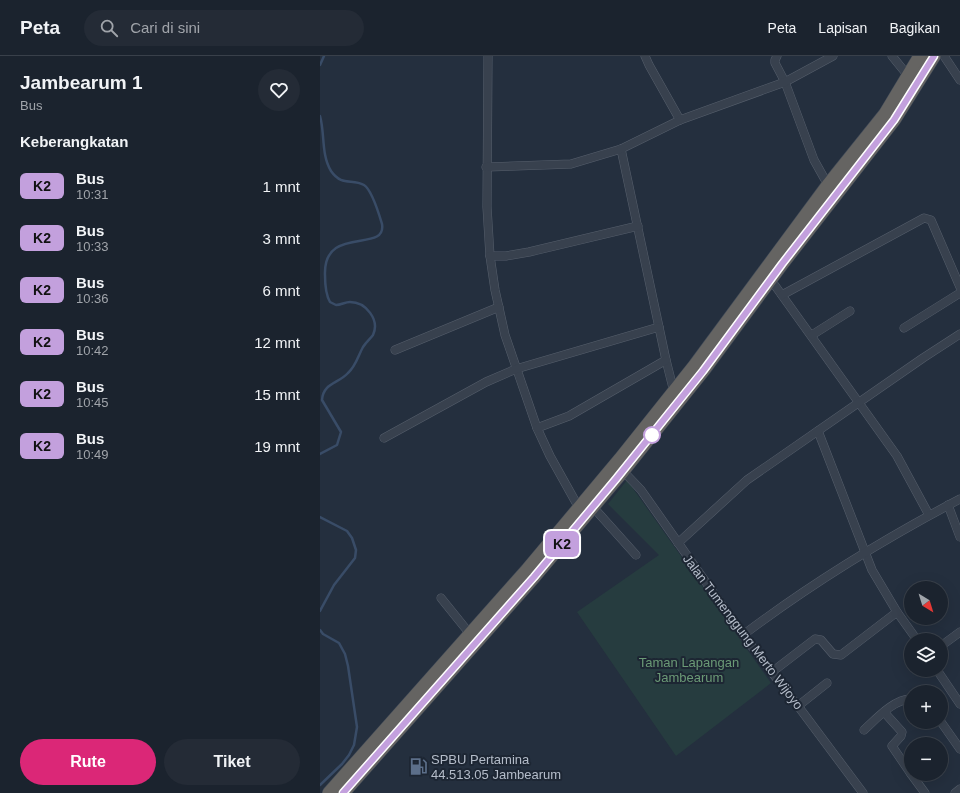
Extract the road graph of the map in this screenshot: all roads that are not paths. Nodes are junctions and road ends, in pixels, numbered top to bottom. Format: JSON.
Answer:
{"nodes":[{"id":1,"x":488,"y":56,"type":"edge"},
{"id":2,"x":645,"y":56,"type":"edge"},
{"id":3,"x":777,"y":56,"type":"edge"},
{"id":4,"x":833,"y":56,"type":"edge"},
{"id":5,"x":892,"y":56,"type":"edge"},
{"id":6,"x":920,"y":56,"type":"edge"},
{"id":7,"x":934,"y":56,"type":"edge"},
{"id":8,"x":944,"y":56,"type":"edge"},
{"id":9,"x":909,"y":77,"type":"junction"},
{"id":10,"x":960,"y":80,"type":"edge"},
{"id":11,"x":785,"y":82,"type":"junction"},
{"id":12,"x":680,"y":120,"type":"junction"},
{"id":13,"x":621,"y":149,"type":"junction"},
{"id":14,"x":486,"y":167,"type":"junction"},
{"id":15,"x":828,"y":185,"type":"junction"},
{"id":16,"x":638,"y":226,"type":"junction"},
{"id":17,"x":490,"y":256,"type":"junction"},
{"id":18,"x":771,"y":280,"type":"junction"},
{"id":19,"x":960,"y":287,"type":"edge"},
{"id":20,"x":960,"y":293,"type":"edge"},
{"id":21,"x":782,"y":295,"type":"junction"},
{"id":22,"x":750,"y":300,"type":"junction"},
{"id":23,"x":499,"y":307,"type":"junction"},
{"id":24,"x":850,"y":311,"type":"dead end"},
{"id":25,"x":659,"y":326,"type":"junction"},
{"id":26,"x":904,"y":328,"type":"dead end"},
{"id":27,"x":960,"y":334,"type":"edge"},
{"id":28,"x":812,"y":335,"type":"junction"},
{"id":29,"x":395,"y":350,"type":"dead end"},
{"id":30,"x":666,"y":360,"type":"junction"},
{"id":31,"x":516,"y":369,"type":"junction"},
{"id":32,"x":674,"y":392,"type":"junction"},
{"id":33,"x":858,"y":404,"type":"junction"},
{"id":34,"x":537,"y":428,"type":"junction"},
{"id":35,"x":818,"y":431,"type":"junction"},
{"id":36,"x":384,"y":438,"type":"dead end"},
{"id":37,"x":623,"y":471,"type":"junction"},
{"id":38,"x":960,"y":498,"type":"edge"},
{"id":39,"x":948,"y":505,"type":"junction"},
{"id":40,"x":593,"y":507,"type":"junction"},
{"id":41,"x":579,"y":508,"type":"junction"},
{"id":42,"x":929,"y":515,"type":"junction"},
{"id":43,"x":960,"y":537,"type":"edge"},
{"id":44,"x":678,"y":543,"type":"junction"},
{"id":45,"x":865,"y":551,"type":"junction"},
{"id":46,"x":636,"y":555,"type":"dead end"},
{"id":47,"x":441,"y":598,"type":"dead end"},
{"id":48,"x":897,"y":612,"type":"junction"},
{"id":49,"x":960,"y":632,"type":"edge"},
{"id":50,"x":912,"y":633,"type":"edge"},
{"id":51,"x":470,"y":634,"type":"junction"},
{"id":52,"x":743,"y":635,"type":"junction"},
{"id":53,"x":948,"y":641,"type":"edge"},
{"id":54,"x":772,"y":672,"type":"junction"},
{"id":55,"x":942,"y":677,"type":"edge"},
{"id":56,"x":827,"y":683,"type":"dead end"},
{"id":57,"x":904,"y":699,"type":"edge"},
{"id":58,"x":960,"y":704,"type":"edge"},
{"id":59,"x":798,"y":706,"type":"junction"},
{"id":60,"x":884,"y":712,"type":"junction"},
{"id":61,"x":946,"y":729,"type":"edge"},
{"id":62,"x":864,"y":730,"type":"dead end"},
{"id":63,"x":960,"y":749,"type":"edge"},
{"id":64,"x":904,"y":764,"type":"edge"},
{"id":65,"x":917,"y":781,"type":"edge"},
{"id":66,"x":960,"y":789,"type":"edge"},
{"id":67,"x":330,"y":793,"type":"edge"},
{"id":68,"x":343,"y":793,"type":"edge"},
{"id":69,"x":863,"y":793,"type":"edge"},
{"id":70,"x":926,"y":793,"type":"edge"},
{"id":71,"x":955,"y":793,"type":"edge"}],
"edges":[{"from":1,"to":14,"type":"street"},
{"from":2,"to":12,"type":"street"},
{"from":3,"to":11,"type":"street"},
{"from":4,"to":11,"type":"street"},
{"from":5,"to":9,"type":"street"},
{"from":6,"to":9,"type":"highway"},
{"from":7,"to":18,"type":"highway"},
{"from":8,"to":10,"type":"street"},
{"from":9,"to":15,"type":"highway"},
{"from":11,"to":12,"type":"street"},
{"from":11,"to":15,"type":"street"},
{"from":12,"to":13,"type":"street"},
{"from":13,"to":14,"type":"street"},
{"from":13,"to":16,"type":"street"},
{"from":14,"to":17,"type":"street"},
{"from":15,"to":22,"type":"highway"},
{"from":16,"to":17,"type":"street"},
{"from":16,"to":25,"type":"street"},
{"from":17,"to":23,"type":"street"},
{"from":18,"to":21,"type":"street"},
{"from":18,"to":22,"type":"highway"},
{"from":19,"to":21,"type":"street"},
{"from":20,"to":26,"type":"street"},
{"from":21,"to":28,"type":"street"},
{"from":22,"to":32,"type":"highway"},
{"from":22,"to":37,"type":"highway"},
{"from":23,"to":29,"type":"street"},
{"from":23,"to":31,"type":"street"},
{"from":24,"to":28,"type":"street"},
{"from":25,"to":30,"type":"street"},
{"from":25,"to":31,"type":"street"},
{"from":27,"to":33,"type":"street"},
{"from":28,"to":33,"type":"street"},
{"from":30,"to":32,"type":"street"},
{"from":30,"to":34,"type":"street"},
{"from":31,"to":34,"type":"street"},
{"from":31,"to":36,"type":"street"},
{"from":32,"to":41,"type":"highway"},
{"from":33,"to":35,"type":"street"},
{"from":33,"to":42,"type":"street"},
{"from":34,"to":41,"type":"street"},
{"from":35,"to":44,"type":"street"},
{"from":35,"to":45,"type":"street"},
{"from":37,"to":40,"type":"highway"},
{"from":37,"to":44,"type":"street","name":"Jalan Tumenggung Merto Wijoyo"},
{"from":38,"to":39,"type":"street"},
{"from":39,"to":42,"type":"street"},
{"from":39,"to":43,"type":"street"},
{"from":40,"to":46,"type":"street"},
{"from":40,"to":68,"type":"highway"},
{"from":41,"to":51,"type":"highway"},
{"from":42,"to":45,"type":"street"},
{"from":44,"to":52,"type":"street","name":"Jalan Tumenggung Merto Wijoyo"},
{"from":45,"to":48,"type":"street"},
{"from":45,"to":52,"type":"street"},
{"from":47,"to":51,"type":"street"},
{"from":48,"to":50,"type":"street"},
{"from":48,"to":54,"type":"street"},
{"from":49,"to":53,"type":"street"},
{"from":51,"to":67,"type":"highway"},
{"from":52,"to":54,"type":"street","name":"Jalan Tumenggung Merto Wijoyo"},
{"from":54,"to":59,"type":"street","name":"Jalan Tumenggung Merto Wijoyo"},
{"from":55,"to":58,"type":"street"},
{"from":56,"to":59,"type":"street"},
{"from":57,"to":60,"type":"street"},
{"from":59,"to":69,"type":"street","name":"Jalan Tumenggung Merto Wijoyo"},
{"from":60,"to":62,"type":"street"},
{"from":60,"to":64,"type":"street"},
{"from":61,"to":63,"type":"street"},
{"from":65,"to":70,"type":"street"},
{"from":66,"to":71,"type":"street"}]}
